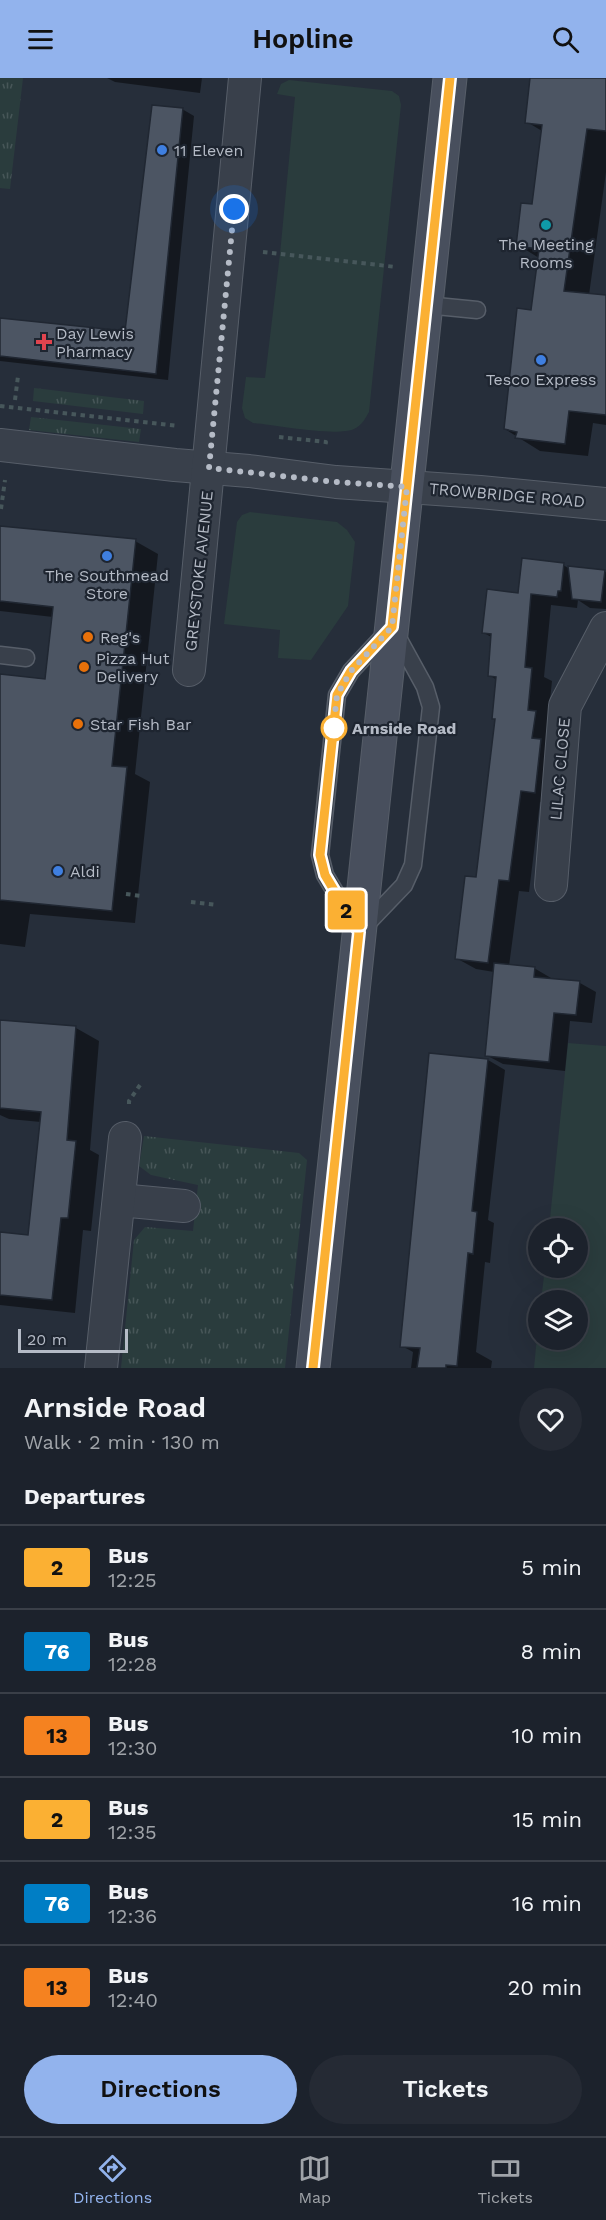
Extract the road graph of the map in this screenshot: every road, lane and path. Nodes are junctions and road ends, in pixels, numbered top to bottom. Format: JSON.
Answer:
{"nodes":[{"id":1,"x":245,"y":78,"type":"edge"},
{"id":2,"x":450,"y":78,"type":"edge"},
{"id":3,"x":256,"y":251,"type":"dead end"},
{"id":4,"x":429,"y":270,"type":"junction"},
{"id":5,"x":426,"y":304,"type":"junction"},
{"id":6,"x":477,"y":310,"type":"dead end"},
{"id":7,"x":18,"y":376,"type":"dead end"},
{"id":8,"x":15,"y":400,"type":"dead end"},
{"id":9,"x":0,"y":406,"type":"edge"},
{"id":10,"x":180,"y":426,"type":"dead end"},
{"id":11,"x":272,"y":436,"type":"dead end"},
{"id":12,"x":326,"y":442,"type":"dead end"},
{"id":13,"x":3,"y":458,"type":"edge"},
{"id":14,"x":209,"y":468,"type":"junction"},
{"id":15,"x":407,"y":487,"type":"junction"},
{"id":16,"x":606,"y":504,"type":"edge"},
{"id":17,"x":1,"y":509,"type":"edge"},
{"id":18,"x":392,"y":627,"type":"junction"},
{"id":19,"x":606,"y":628,"type":"edge"},
{"id":20,"x":0,"y":655,"type":"edge"},
{"id":21,"x":26,"y":658,"type":"dead end"},
{"id":22,"x":189,"y":670,"type":"dead end"},
{"id":23,"x":550,"y":885,"type":"dead end"},
{"id":24,"x":126,"y":894,"type":"dead end"},
{"id":25,"x":141,"y":896,"type":"dead end"},
{"id":26,"x":191,"y":902,"type":"dead end"},
{"id":27,"x":217,"y":905,"type":"dead end"},
{"id":28,"x":359,"y":932,"type":"junction"},
{"id":29,"x":125,"y":1138,"type":"dead end"},
{"id":30,"x":119,"y":1200,"type":"junction"},
{"id":31,"x":184,"y":1206,"type":"dead end"},
{"id":32,"x":101,"y":1368,"type":"edge"},
{"id":33,"x":313,"y":1368,"type":"edge"}],
"edges":[{"from":1,"to":14,"type":"street","name":"GREYSTOKE AVENUE"},
{"from":2,"to":4,"type":"street"},
{"from":3,"to":4,"type":"path"},
{"from":4,"to":5,"type":"street"},
{"from":5,"to":6,"type":"lane"},
{"from":5,"to":15,"type":"street"},
{"from":7,"to":8,"type":"path"},
{"from":9,"to":10,"type":"path"},
{"from":11,"to":12,"type":"path"},
{"from":13,"to":14,"type":"street"},
{"from":13,"to":17,"type":"path"},
{"from":14,"to":15,"type":"street"},
{"from":14,"to":22,"type":"street","name":"GREYSTOKE AVENUE"},
{"from":15,"to":16,"type":"street","name":"TROWBRIDGE ROAD"},
{"from":15,"to":18,"type":"street"},
{"from":18,"to":28,"type":"street"},
{"from":18,"to":28,"type":"lane"},
{"from":18,"to":28,"type":"lane"},
{"from":19,"to":23,"type":"street","name":"LILAC CLOSE"},
{"from":20,"to":21,"type":"lane"},
{"from":24,"to":25,"type":"path"},
{"from":26,"to":27,"type":"path"},
{"from":28,"to":33,"type":"street"},
{"from":29,"to":30,"type":"street"},
{"from":30,"to":31,"type":"street"},
{"from":30,"to":32,"type":"street"}]}
